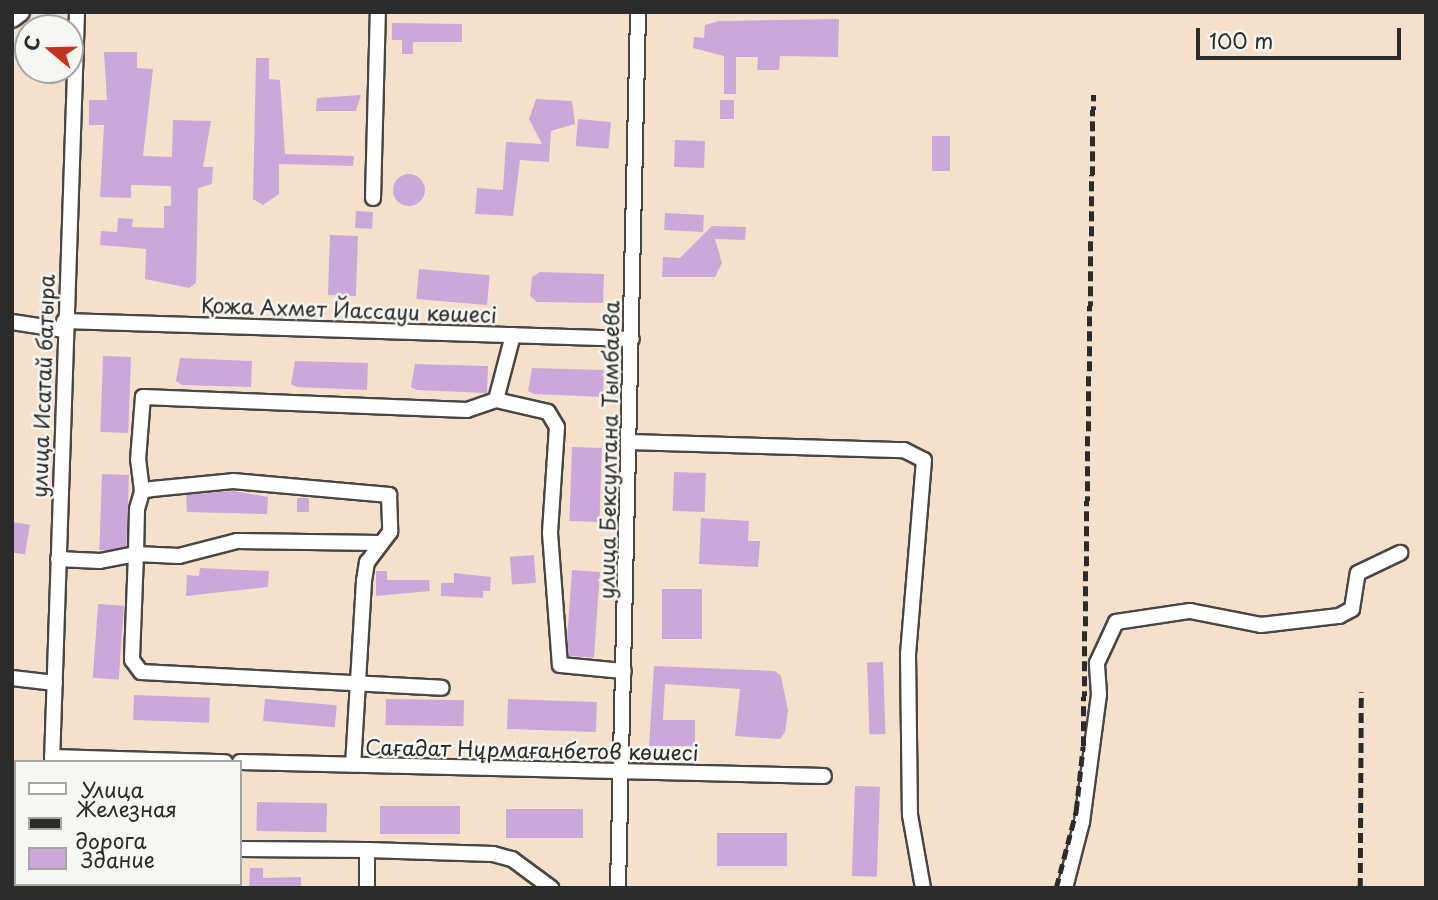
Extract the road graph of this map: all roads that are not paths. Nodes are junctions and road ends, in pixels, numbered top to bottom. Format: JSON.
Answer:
{"nodes":[{"id":1,"x":20,"y":12,"type":"edge"},
{"id":2,"x":77,"y":12,"type":"edge"},
{"id":3,"x":378,"y":12,"type":"edge"},
{"id":4,"x":638,"y":12,"type":"edge"},
{"id":5,"x":12,"y":18,"type":"edge"},
{"id":6,"x":373,"y":198,"type":"dead end"},
{"id":7,"x":12,"y":322,"type":"edge"},
{"id":8,"x":64,"y":326,"type":"junction"},
{"id":9,"x":513,"y":335,"type":"junction"},
{"id":10,"x":632,"y":339,"type":"junction"},
{"id":11,"x":496,"y":400,"type":"junction"},
{"id":12,"x":629,"y":442,"type":"junction"},
{"id":13,"x":142,"y":491,"type":"junction"},
{"id":14,"x":380,"y":543,"type":"junction"},
{"id":15,"x":1400,"y":553,"type":"dead end"},
{"id":16,"x":136,"y":554,"type":"junction"},
{"id":17,"x":58,"y":559,"type":"junction"},
{"id":18,"x":624,"y":671,"type":"junction"},
{"id":19,"x":12,"y":678,"type":"edge"},
{"id":20,"x":359,"y":682,"type":"junction"},
{"id":21,"x":55,"y":683,"type":"junction"},
{"id":22,"x":442,"y":688,"type":"dead end"},
{"id":23,"x":52,"y":759,"type":"edge"},
{"id":24,"x":110,"y":760,"type":"edge"},
{"id":25,"x":242,"y":762,"type":"edge"},
{"id":26,"x":353,"y":765,"type":"junction"},
{"id":27,"x":622,"y":774,"type":"junction"},
{"id":28,"x":824,"y":776,"type":"dead end"},
{"id":29,"x":242,"y":849,"type":"edge"},
{"id":30,"x":367,"y":850,"type":"junction"},
{"id":31,"x":367,"y":888,"type":"edge"},
{"id":32,"x":551,"y":888,"type":"edge"},
{"id":33,"x":618,"y":888,"type":"edge"},
{"id":34,"x":923,"y":888,"type":"edge"},
{"id":35,"x":1065,"y":888,"type":"edge"}],
"edges":[{"from":1,"to":5,"type":"main road"},
{"from":2,"to":8,"type":"street","name":"улица Исатай батыра"},
{"from":3,"to":6,"type":"street"},
{"from":4,"to":10,"type":"street","name":"улица Бексултана Тымбаева"},
{"from":7,"to":8,"type":"street","name":"Қожа Ахмет Йассауи көшесі"},
{"from":8,"to":9,"type":"street","name":"Қожа Ахмет Йассауи көшесі"},
{"from":8,"to":17,"type":"street","name":"улица Исатай батыра"},
{"from":9,"to":10,"type":"street","name":"Қожа Ахмет Йассауи көшесі"},
{"from":9,"to":11,"type":"street"},
{"from":10,"to":12,"type":"street","name":"улица Бексултана Тымбаева"},
{"from":11,"to":13,"type":"street"},
{"from":11,"to":18,"type":"street"},
{"from":12,"to":18,"type":"street","name":"улица Бексултана Тымбаева"},
{"from":12,"to":34,"type":"street"},
{"from":13,"to":14,"type":"street"},
{"from":13,"to":16,"type":"street"},
{"from":14,"to":16,"type":"street"},
{"from":14,"to":20,"type":"street"},
{"from":15,"to":35,"type":"street"},
{"from":16,"to":17,"type":"street"},
{"from":16,"to":20,"type":"street"},
{"from":17,"to":21,"type":"street","name":"улица Исатай батыра"},
{"from":18,"to":27,"type":"street","name":"улица Бексултана Тымбаева"},
{"from":19,"to":21,"type":"street"},
{"from":20,"to":22,"type":"street"},
{"from":20,"to":26,"type":"street"},
{"from":21,"to":23,"type":"street","name":"улица Исатай батыра"},
{"from":23,"to":24,"type":"street"},
{"from":25,"to":26,"type":"street","name":"Сағадат Нұрмағанбетов көшесі"},
{"from":26,"to":27,"type":"street","name":"Сағадат Нұрмағанбетов көшесі"},
{"from":27,"to":28,"type":"street","name":"Сағадат Нұрмағанбетов көшесі"},
{"from":27,"to":33,"type":"street","name":"улица Бексултана Тымбаева"},
{"from":29,"to":30,"type":"street"},
{"from":30,"to":31,"type":"street"},
{"from":30,"to":32,"type":"street"}]}
